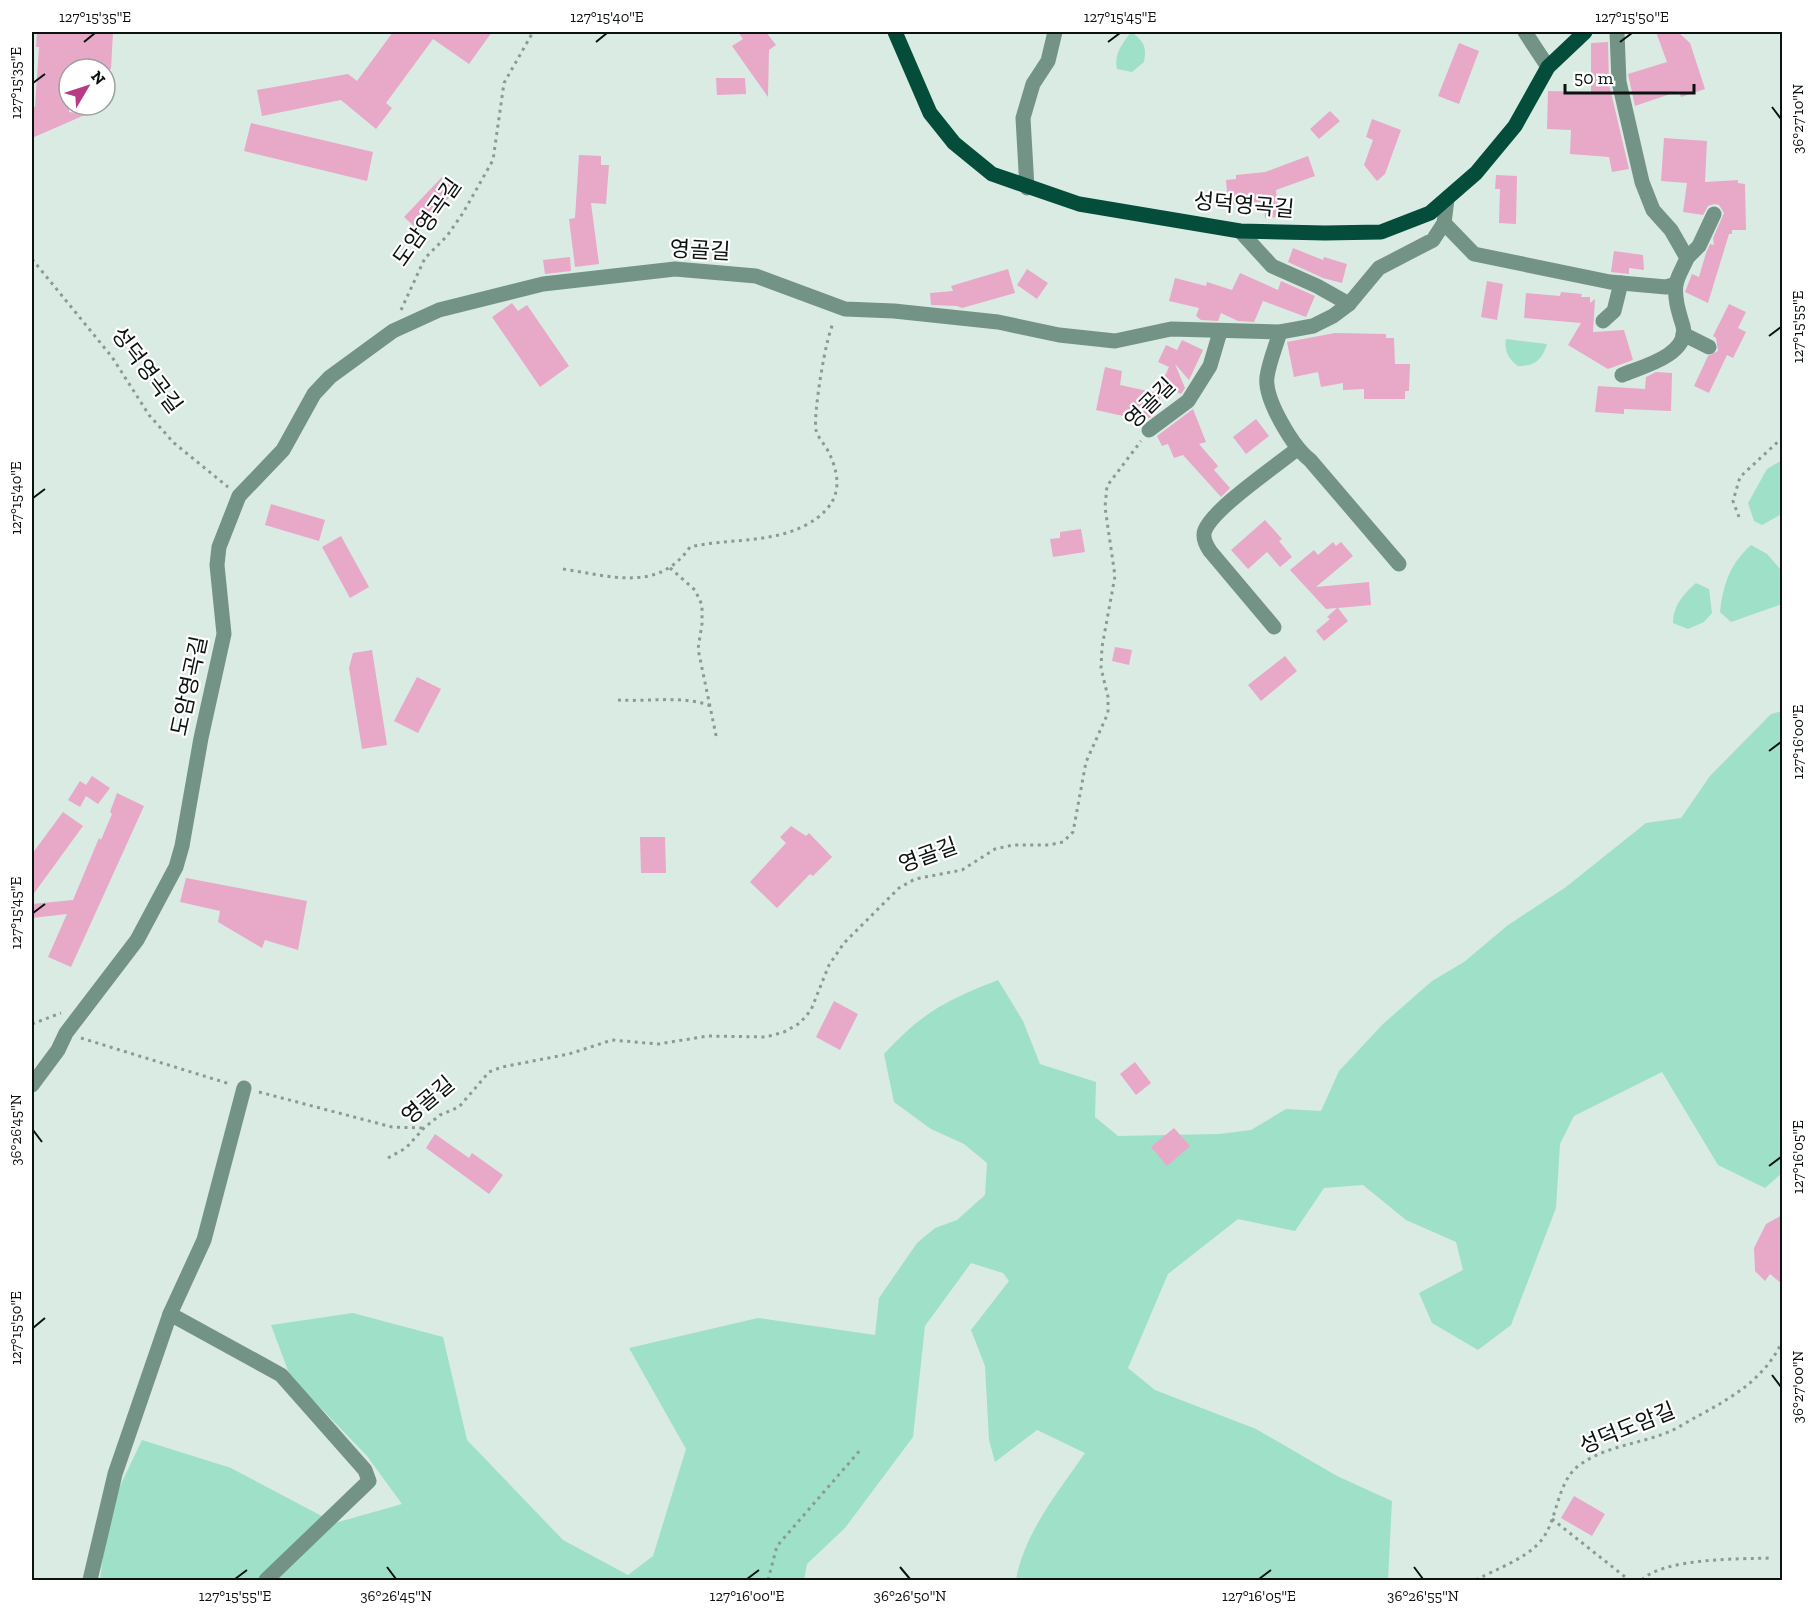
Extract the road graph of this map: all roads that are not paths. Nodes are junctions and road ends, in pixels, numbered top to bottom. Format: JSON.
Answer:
{"nodes":[{"id":1,"x":895,"y":32,"type":"edge"},
{"id":2,"x":1055,"y":32,"type":"edge"},
{"id":3,"x":1525,"y":32,"type":"edge"},
{"id":4,"x":1585,"y":32,"type":"edge"},
{"id":5,"x":1617,"y":32,"type":"edge"},
{"id":6,"x":1548,"y":67,"type":"junction"},
{"id":7,"x":1027,"y":188,"type":"junction"},
{"id":8,"x":1447,"y":199,"type":"junction"},
{"id":9,"x":1714,"y":214,"type":"dead end"},
{"id":10,"x":1444,"y":223,"type":"junction"},
{"id":11,"x":1240,"y":231,"type":"junction"},
{"id":12,"x":1687,"y":258,"type":"junction"},
{"id":13,"x":1621,"y":283,"type":"junction"},
{"id":14,"x":1676,"y":284,"type":"junction"},
{"id":15,"x":1349,"y":304,"type":"junction"},
{"id":16,"x":1603,"y":321,"type":"dead end"},
{"id":17,"x":393,"y":331,"type":"joint"},
{"id":18,"x":1220,"y":332,"type":"junction"},
{"id":19,"x":1280,"y":332,"type":"junction"},
{"id":20,"x":1683,"y":334,"type":"junction"},
{"id":21,"x":1709,"y":347,"type":"dead end"},
{"id":22,"x":1622,"y":375,"type":"dead end"},
{"id":23,"x":1149,"y":430,"type":"road end"},
{"id":24,"x":1296,"y":449,"type":"junction"},
{"id":25,"x":1398,"y":564,"type":"dead end"},
{"id":26,"x":1274,"y":627,"type":"dead end"},
{"id":27,"x":32,"y":1085,"type":"edge"},
{"id":28,"x":244,"y":1088,"type":"dead end"},
{"id":29,"x":170,"y":1314,"type":"junction"},
{"id":30,"x":90,"y":1581,"type":"edge"},
{"id":31,"x":266,"y":1581,"type":"edge"}],
"edges":[{"from":1,"to":7,"type":"main road","name":"성덕영곡길"},
{"from":2,"to":7,"type":"street"},
{"from":3,"to":6,"type":"street"},
{"from":4,"to":6,"type":"main road","name":"성덕영곡길"},
{"from":5,"to":12,"type":"street"},
{"from":6,"to":8,"type":"main road","name":"성덕영곡길"},
{"from":7,"to":11,"type":"main road","name":"성덕영곡길"},
{"from":8,"to":10,"type":"street"},
{"from":8,"to":11,"type":"main road","name":"성덕영곡길"},
{"from":9,"to":12,"type":"street"},
{"from":10,"to":13,"type":"street"},
{"from":10,"to":15,"type":"street","name":"영골길"},
{"from":11,"to":15,"type":"street"},
{"from":12,"to":14,"type":"street"},
{"from":13,"to":14,"type":"street"},
{"from":13,"to":16,"type":"street"},
{"from":14,"to":20,"type":"street"},
{"from":15,"to":19,"type":"street","name":"영골길"},
{"from":17,"to":18,"type":"street","name":"영골길"},
{"from":17,"to":27,"type":"street","name":"도암영곡길"},
{"from":18,"to":19,"type":"street","name":"영골길"},
{"from":18,"to":23,"type":"street","name":"영골길"},
{"from":19,"to":24,"type":"street"},
{"from":20,"to":21,"type":"street"},
{"from":20,"to":22,"type":"street"},
{"from":24,"to":25,"type":"street"},
{"from":24,"to":26,"type":"street"},
{"from":28,"to":29,"type":"street"},
{"from":29,"to":30,"type":"street"},
{"from":29,"to":31,"type":"street"}]}
